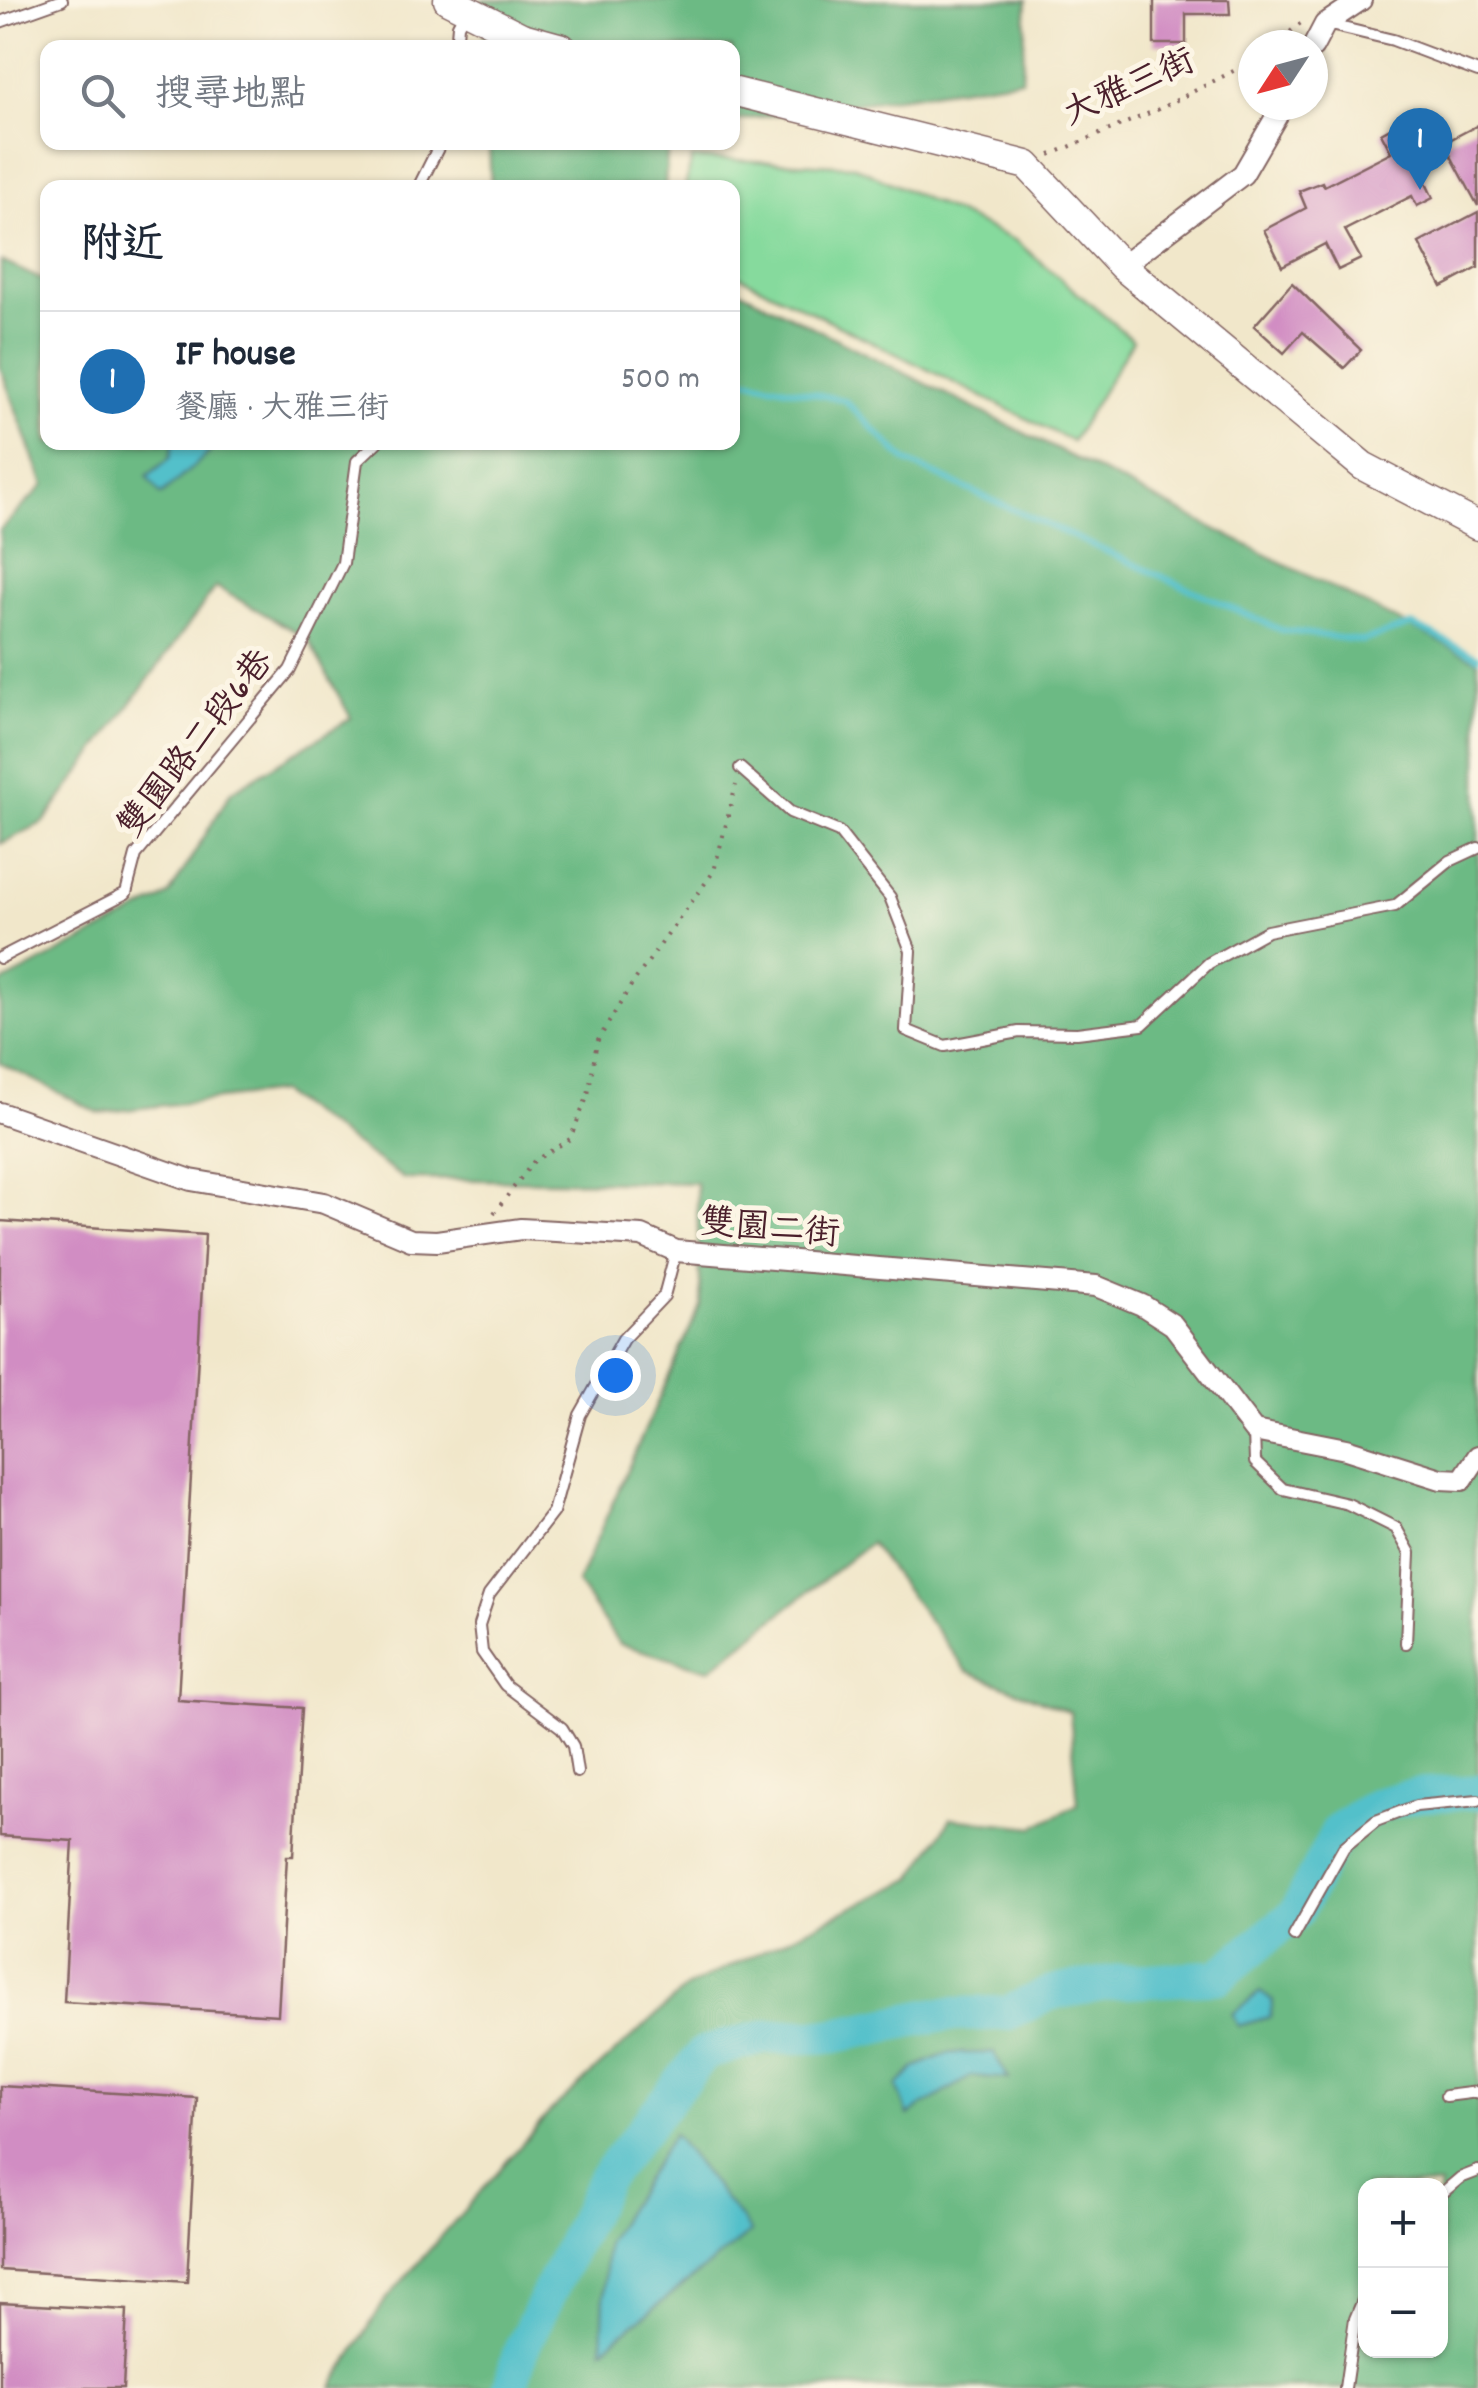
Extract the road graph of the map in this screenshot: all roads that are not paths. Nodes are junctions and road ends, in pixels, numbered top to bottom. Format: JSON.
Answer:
{"nodes":[{"id":1,"x":62,"y":0,"type":"edge"},
{"id":2,"x":1361,"y":0,"type":"edge"},
{"id":3,"x":457,"y":4,"type":"edge"},
{"id":4,"x":0,"y":22,"type":"edge"},
{"id":5,"x":1325,"y":24,"type":"junction"},
{"id":6,"x":1322,"y":30,"type":"edge"},
{"id":7,"x":457,"y":40,"type":"edge"},
{"id":8,"x":533,"y":40,"type":"edge"},
{"id":9,"x":1478,"y":72,"type":"edge"},
{"id":10,"x":740,"y":93,"type":"edge"},
{"id":11,"x":1274,"y":120,"type":"edge"},
{"id":12,"x":437,"y":150,"type":"edge"},
{"id":13,"x":422,"y":180,"type":"edge"},
{"id":14,"x":1122,"y":266,"type":"junction"},
{"id":15,"x":368,"y":450,"type":"edge"},
{"id":16,"x":1478,"y":526,"type":"edge"},
{"id":17,"x":740,"y":768,"type":"road end"},
{"id":18,"x":1478,"y":848,"type":"edge"},
{"id":19,"x":0,"y":958,"type":"edge"},
{"id":20,"x":0,"y":1113,"type":"edge"},
{"id":21,"x":676,"y":1251,"type":"junction"},
{"id":22,"x":1254,"y":1430,"type":"junction"},
{"id":23,"x":1478,"y":1456,"type":"edge"},
{"id":24,"x":1406,"y":1644,"type":"dead end"},
{"id":25,"x":578,"y":1772,"type":"dead end"},
{"id":26,"x":1478,"y":1800,"type":"edge"},
{"id":27,"x":1294,"y":1936,"type":"dead end"},
{"id":28,"x":1478,"y":2092,"type":"edge"},
{"id":29,"x":1446,"y":2096,"type":"dead end"},
{"id":30,"x":1478,"y":2171,"type":"edge"},
{"id":31,"x":1448,"y":2188,"type":"edge"},
{"id":32,"x":1358,"y":2313,"type":"edge"},
{"id":33,"x":1345,"y":2388,"type":"edge"}],
"edges":[{"from":1,"to":4,"type":"lane"},
{"from":2,"to":5,"type":"street"},
{"from":3,"to":7,"type":"lane"},
{"from":3,"to":8,"type":"street"},
{"from":5,"to":6,"type":"street"},
{"from":5,"to":9,"type":"lane"},
{"from":10,"to":14,"type":"street"},
{"from":11,"to":14,"type":"street"},
{"from":12,"to":13,"type":"lane"},
{"from":14,"to":16,"type":"street"},
{"from":15,"to":19,"type":"lane","name":"雙園路二段6巷"},
{"from":17,"to":18,"type":"lane"},
{"from":20,"to":21,"type":"street","name":"雙園二街"},
{"from":21,"to":22,"type":"street","name":"雙園二街"},
{"from":21,"to":25,"type":"lane"},
{"from":22,"to":23,"type":"street"},
{"from":22,"to":24,"type":"lane"},
{"from":26,"to":27,"type":"lane"},
{"from":28,"to":29,"type":"lane"},
{"from":30,"to":31,"type":"lane"},
{"from":32,"to":33,"type":"lane"}]}
